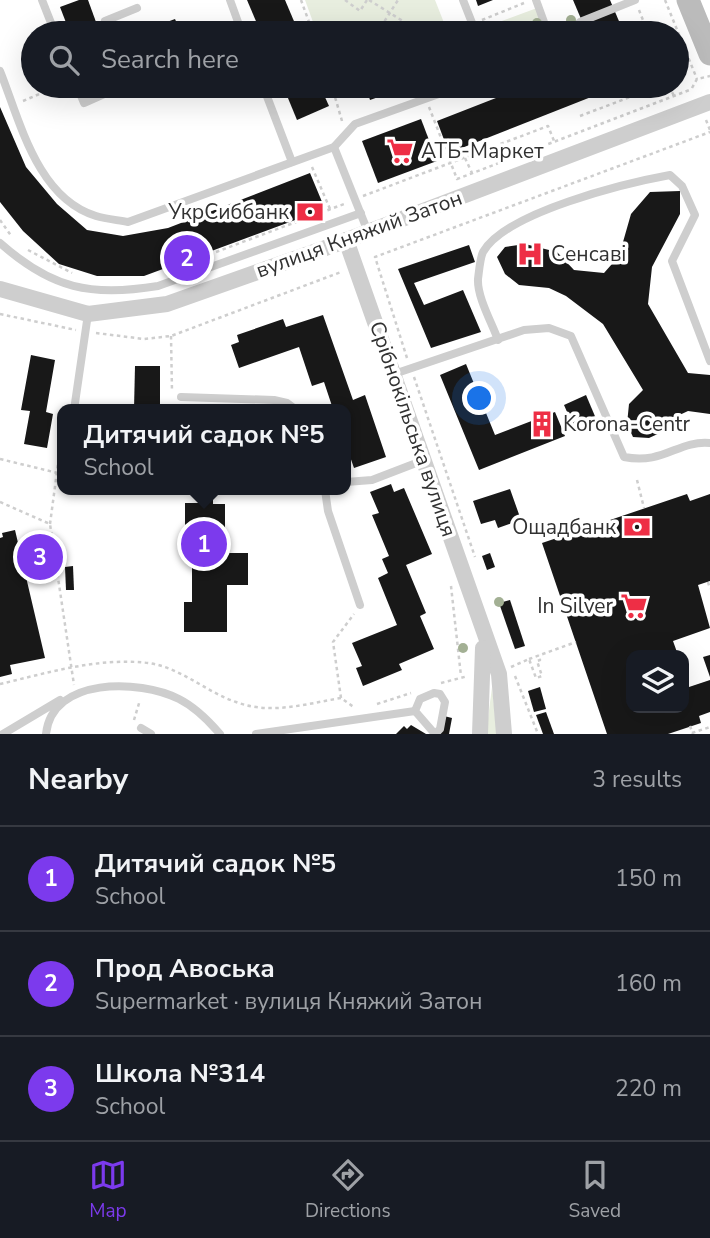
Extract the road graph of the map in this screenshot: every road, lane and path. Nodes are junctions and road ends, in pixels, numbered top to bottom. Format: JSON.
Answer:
{"nodes":[{"id":1,"x":42,"y":0,"type":"edge"},
{"id":2,"x":230,"y":0,"type":"edge"},
{"id":3,"x":301,"y":0,"type":"edge"},
{"id":4,"x":345,"y":0,"type":"edge"},
{"id":5,"x":368,"y":0,"type":"edge"},
{"id":6,"x":398,"y":0,"type":"edge"},
{"id":7,"x":463,"y":0,"type":"edge"},
{"id":8,"x":534,"y":0,"type":"edge"},
{"id":9,"x":665,"y":0,"type":"edge"},
{"id":10,"x":688,"y":0,"type":"edge"},
{"id":11,"x":636,"y":1,"type":"edge"},
{"id":12,"x":137,"y":8,"type":"dead end"},
{"id":13,"x":390,"y":13,"type":"junction"},
{"id":14,"x":50,"y":21,"type":"edge"},
{"id":15,"x":105,"y":21,"type":"edge"},
{"id":16,"x":238,"y":21,"type":"edge"},
{"id":17,"x":309,"y":21,"type":"edge"},
{"id":18,"x":385,"y":21,"type":"edge"},
{"id":19,"x":403,"y":21,"type":"edge"},
{"id":20,"x":471,"y":21,"type":"edge"},
{"id":21,"x":480,"y":21,"type":"edge"},
{"id":22,"x":543,"y":21,"type":"edge"},
{"id":23,"x":583,"y":21,"type":"edge"},
{"id":24,"x":644,"y":21,"type":"edge"},
{"id":25,"x":673,"y":21,"type":"edge"},
{"id":26,"x":710,"y":54,"type":"edge"},
{"id":27,"x":689,"y":61,"type":"edge"},
{"id":28,"x":0,"y":71,"type":"edge"},
{"id":29,"x":696,"y":79,"type":"dead end"},
{"id":30,"x":692,"y":89,"type":"dead end"},
{"id":31,"x":689,"y":90,"type":"edge"},
{"id":32,"x":30,"y":98,"type":"edge"},
{"id":33,"x":82,"y":98,"type":"edge"},
{"id":34,"x":95,"y":98,"type":"edge"},
{"id":35,"x":268,"y":98,"type":"edge"},
{"id":36,"x":335,"y":98,"type":"edge"},
{"id":37,"x":426,"y":98,"type":"joint"},
{"id":38,"x":627,"y":98,"type":"edge"},
{"id":39,"x":669,"y":98,"type":"edge"},
{"id":40,"x":710,"y":102,"type":"edge"},
{"id":41,"x":14,"y":105,"type":"junction"},
{"id":42,"x":580,"y":116,"type":"dead end"},
{"id":43,"x":710,"y":132,"type":"edge"},
{"id":44,"x":346,"y":134,"type":"junction"},
{"id":45,"x":554,"y":142,"type":"junction"},
{"id":46,"x":334,"y":147,"type":"junction"},
{"id":47,"x":308,"y":156,"type":"junction"},
{"id":48,"x":465,"y":158,"type":"junction"},
{"id":49,"x":292,"y":162,"type":"junction"},
{"id":50,"x":451,"y":163,"type":"junction"},
{"id":51,"x":472,"y":173,"type":"junction"},
{"id":52,"x":355,"y":200,"type":"junction"},
{"id":53,"x":330,"y":209,"type":"junction"},
{"id":54,"x":361,"y":213,"type":"junction"},
{"id":55,"x":0,"y":220,"type":"edge"},
{"id":56,"x":368,"y":232,"type":"junction"},
{"id":57,"x":346,"y":240,"type":"junction"},
{"id":58,"x":16,"y":241,"type":"dead end"},
{"id":59,"x":0,"y":243,"type":"edge"},
{"id":60,"x":21,"y":247,"type":"dead end"},
{"id":61,"x":215,"y":253,"type":"dead end"},
{"id":62,"x":77,"y":275,"type":"dead end"},
{"id":63,"x":0,"y":289,"type":"edge"},
{"id":64,"x":88,"y":314,"type":"junction"},
{"id":65,"x":171,"y":336,"type":"dead end"},
{"id":66,"x":498,"y":340,"type":"junction"},
{"id":67,"x":710,"y":360,"type":"edge"},
{"id":68,"x":411,"y":369,"type":"junction"},
{"id":69,"x":394,"y":374,"type":"junction"},
{"id":70,"x":172,"y":397,"type":"dead end"},
{"id":71,"x":181,"y":397,"type":"dead end"},
{"id":72,"x":75,"y":403,"type":"dead end"},
{"id":73,"x":288,"y":404,"type":"edge"},
{"id":74,"x":710,"y":443,"type":"edge"},
{"id":75,"x":0,"y":459,"type":"edge"},
{"id":76,"x":424,"y":460,"type":"junction"},
{"id":77,"x":57,"y":473,"type":"edge"},
{"id":78,"x":637,"y":480,"type":"dead end"},
{"id":79,"x":351,"y":482,"type":"edge"},
{"id":80,"x":57,"y":489,"type":"edge"},
{"id":81,"x":326,"y":495,"type":"edge"},
{"id":82,"x":0,"y":502,"type":"edge"},
{"id":83,"x":644,"y":508,"type":"dead end"},
{"id":84,"x":50,"y":524,"type":"junction"},
{"id":85,"x":476,"y":560,"type":"dead end"},
{"id":86,"x":708,"y":582,"type":"dead end"},
{"id":87,"x":710,"y":589,"type":"edge"},
{"id":88,"x":360,"y":605,"type":"joint"},
{"id":89,"x":478,"y":618,"type":"junction"},
{"id":90,"x":576,"y":642,"type":"dead end"},
{"id":91,"x":508,"y":656,"type":"dead end"},
{"id":92,"x":529,"y":659,"type":"dead end"},
{"id":93,"x":70,"y":668,"type":"junction"},
{"id":94,"x":461,"y":676,"type":"dead end"},
{"id":95,"x":0,"y":684,"type":"edge"},
{"id":96,"x":438,"y":684,"type":"dead end"},
{"id":97,"x":414,"y":692,"type":"dead end"},
{"id":98,"x":76,"y":694,"type":"junction"},
{"id":99,"x":65,"y":698,"type":"junction"},
{"id":100,"x":341,"y":698,"type":"junction"},
{"id":101,"x":140,"y":699,"type":"dead end"},
{"id":102,"x":370,"y":707,"type":"dead end"},
{"id":103,"x":359,"y":710,"type":"dead end"},
{"id":104,"x":415,"y":711,"type":"junction"},
{"id":105,"x":134,"y":716,"type":"dead end"},
{"id":106,"x":690,"y":726,"type":"dead end"},
{"id":107,"x":710,"y":727,"type":"edge"},
{"id":108,"x":141,"y":728,"type":"dead end"},
{"id":109,"x":5,"y":734,"type":"edge"},
{"id":110,"x":46,"y":734,"type":"edge"},
{"id":111,"x":151,"y":734,"type":"edge"},
{"id":112,"x":220,"y":734,"type":"edge"},
{"id":113,"x":256,"y":734,"type":"edge"},
{"id":114,"x":480,"y":734,"type":"edge"},
{"id":115,"x":504,"y":734,"type":"edge"},
{"id":116,"x":538,"y":734,"type":"edge"},
{"id":117,"x":693,"y":734,"type":"edge"}],
"edges":[{"from":1,"to":14,"type":"lane"},
{"from":2,"to":16,"type":"lane"},
{"from":3,"to":17,"type":"path"},
{"from":4,"to":5,"type":"path"},
{"from":5,"to":13,"type":"path"},
{"from":6,"to":13,"type":"path"},
{"from":7,"to":20,"type":"lane"},
{"from":8,"to":21,"type":"path"},
{"from":8,"to":22,"type":"lane"},
{"from":9,"to":25,"type":"path"},
{"from":10,"to":26,"type":"main road"},
{"from":11,"to":23,"type":"lane"},
{"from":11,"to":24,"type":"path"},
{"from":12,"to":15,"type":"lane"},
{"from":13,"to":18,"type":"path"},
{"from":13,"to":19,"type":"path"},
{"from":27,"to":29,"type":"path"},
{"from":28,"to":41,"type":"lane"},
{"from":30,"to":31,"type":"path"},
{"from":32,"to":41,"type":"path"},
{"from":33,"to":34,"type":"lane"},
{"from":35,"to":49,"type":"lane"},
{"from":36,"to":44,"type":"path"},
{"from":37,"to":44,"type":"lane"},
{"from":37,"to":50,"type":"path"},
{"from":38,"to":42,"type":"path"},
{"from":39,"to":45,"type":"path"},
{"from":40,"to":56,"type":"street","name":"вулиця Княжий Затон"},
{"from":41,"to":49,"type":"lane"},
{"from":43,"to":68,"type":"path"},
{"from":44,"to":46,"type":"lane"},
{"from":45,"to":48,"type":"path"},
{"from":45,"to":51,"type":"path"},
{"from":46,"to":47,"type":"lane"},
{"from":46,"to":52,"type":"lane"},
{"from":47,"to":49,"type":"lane"},
{"from":47,"to":53,"type":"path"},
{"from":48,"to":50,"type":"path"},
{"from":48,"to":51,"type":"path"},
{"from":50,"to":51,"type":"path"},
{"from":50,"to":52,"type":"path"},
{"from":52,"to":53,"type":"path"},
{"from":52,"to":54,"type":"lane"},
{"from":53,"to":61,"type":"path"},
{"from":54,"to":56,"type":"lane"},
{"from":54,"to":59,"type":"lane"},
{"from":55,"to":58,"type":"path"},
{"from":56,"to":57,"type":"street","name":"вулиця Княжий Затон"},
{"from":57,"to":64,"type":"street","name":"вулиця Княжий Затон"},
{"from":57,"to":69,"type":"street","name":"Срібнокільська вулиця"},
{"from":60,"to":62,"type":"path"},
{"from":63,"to":64,"type":"street","name":"вулиця Княжий Затон"},
{"from":64,"to":72,"type":"lane"},
{"from":65,"to":70,"type":"path"},
{"from":66,"to":67,"type":"lane"},
{"from":66,"to":68,"type":"lane"},
{"from":66,"to":74,"type":"lane"},
{"from":68,"to":69,"type":"lane"},
{"from":68,"to":85,"type":"path"},
{"from":69,"to":76,"type":"street","name":"Срібнокільська вулиця"},
{"from":71,"to":73,"type":"lane"},
{"from":75,"to":77,"type":"path"},
{"from":76,"to":79,"type":"lane"},
{"from":76,"to":89,"type":"street","name":"Срібнокільська вулиця"},
{"from":78,"to":83,"type":"path"},
{"from":80,"to":84,"type":"path"},
{"from":81,"to":88,"type":"lane"},
{"from":82,"to":84,"type":"path"},
{"from":84,"to":93,"type":"path"},
{"from":86,"to":87,"type":"path"},
{"from":88,"to":100,"type":"path"},
{"from":89,"to":114,"type":"street","name":"Срібнокільська вулиця"},
{"from":89,"to":115,"type":"street","name":"Срібнокільська вулиця"},
{"from":90,"to":92,"type":"path"},
{"from":91,"to":116,"type":"path"},
{"from":93,"to":95,"type":"path"},
{"from":93,"to":98,"type":"path"},
{"from":93,"to":100,"type":"path"},
{"from":94,"to":96,"type":"path"},
{"from":97,"to":102,"type":"path"},
{"from":98,"to":99,"type":"lane"},
{"from":98,"to":112,"type":"lane"},
{"from":99,"to":109,"type":"lane"},
{"from":99,"to":110,"type":"lane"},
{"from":100,"to":103,"type":"path"},
{"from":101,"to":105,"type":"path"},
{"from":104,"to":104,"type":"lane"},
{"from":104,"to":113,"type":"lane"},
{"from":106,"to":117,"type":"path"},
{"from":107,"to":117,"type":"path"},
{"from":108,"to":111,"type":"lane"}]}
